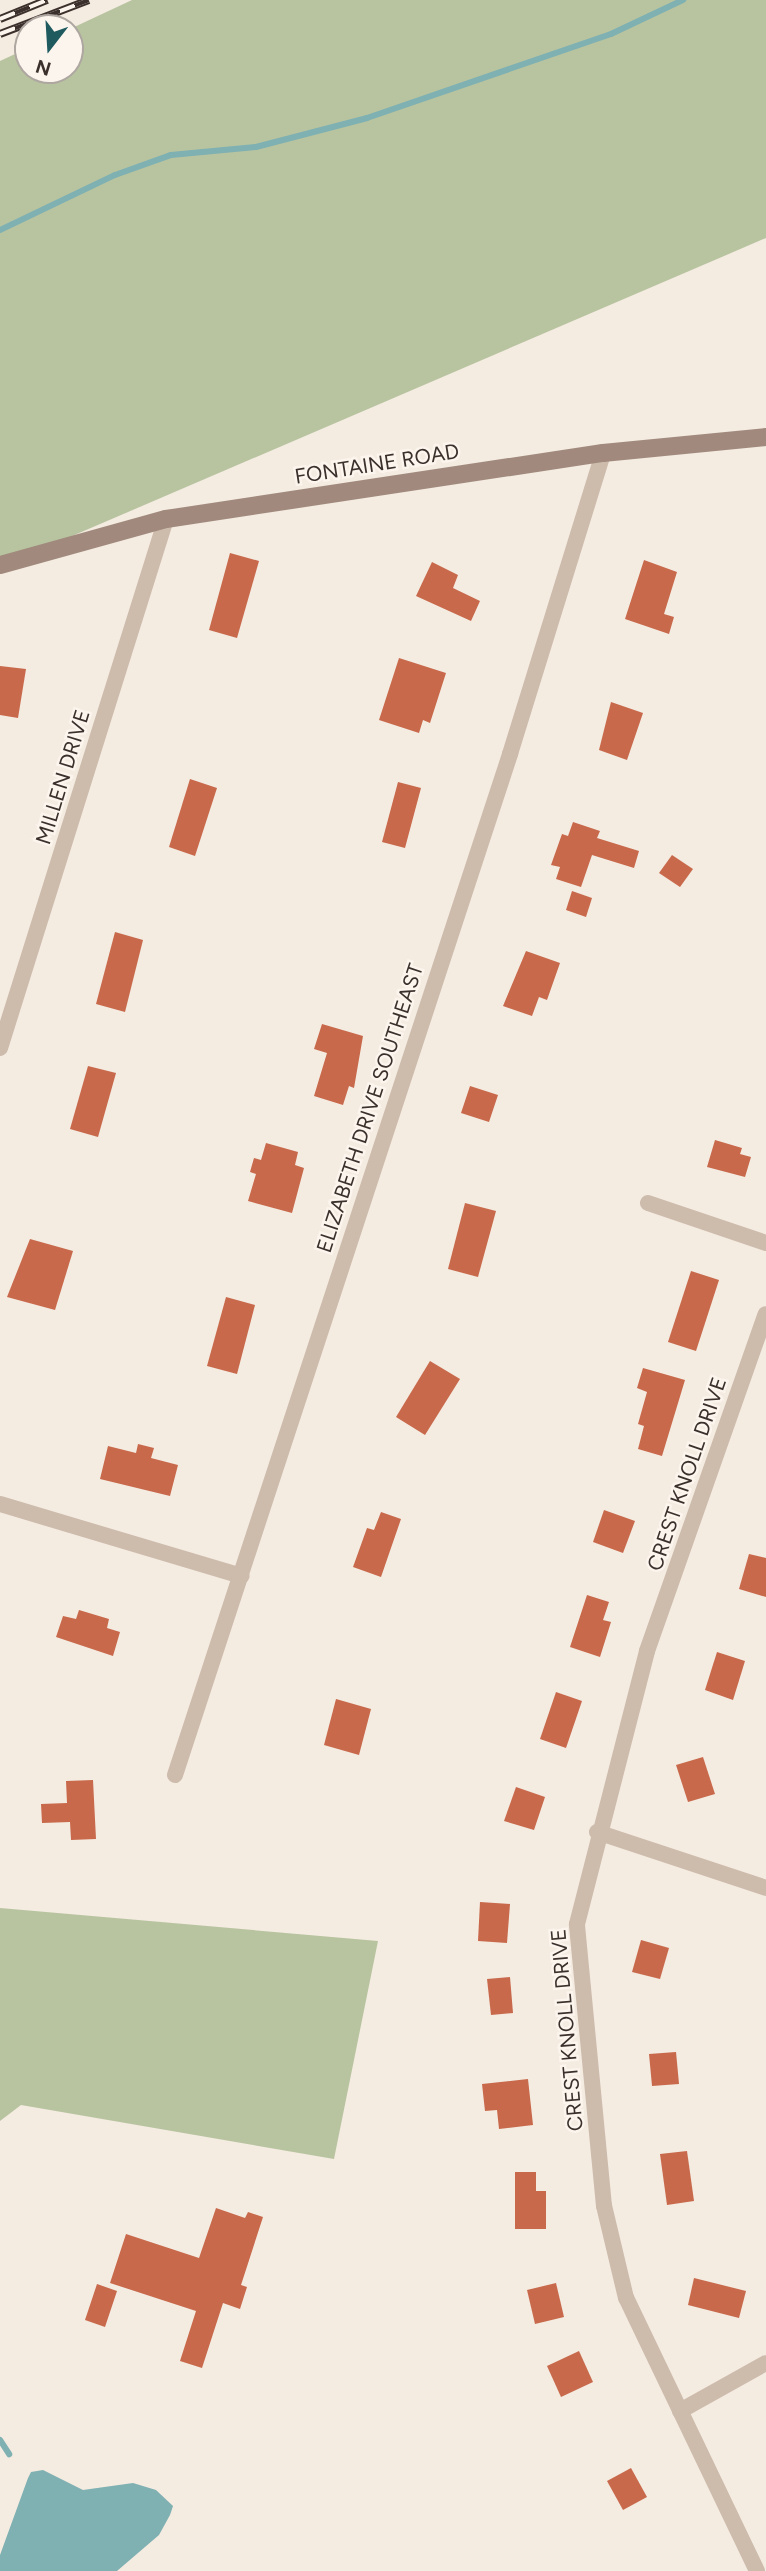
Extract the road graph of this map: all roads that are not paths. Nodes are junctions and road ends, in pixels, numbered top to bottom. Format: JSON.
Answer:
{"nodes":[{"id":1,"x":766,"y":436,"type":"edge"},
{"id":2,"x":603,"y":453,"type":"junction"},
{"id":3,"x":166,"y":519,"type":"junction"},
{"id":4,"x":0,"y":565,"type":"edge"},
{"id":5,"x":0,"y":1048,"type":"edge"},
{"id":6,"x":648,"y":1203,"type":"dead end"},
{"id":7,"x":766,"y":1243,"type":"edge"},
{"id":8,"x":766,"y":1314,"type":"edge"},
{"id":9,"x":0,"y":1504,"type":"edge"},
{"id":10,"x":241,"y":1576,"type":"junction"},
{"id":11,"x":175,"y":1775,"type":"dead end"},
{"id":12,"x":597,"y":1832,"type":"junction"},
{"id":13,"x":766,"y":1888,"type":"edge"},
{"id":14,"x":766,"y":2363,"type":"edge"},
{"id":15,"x":680,"y":2411,"type":"junction"},
{"id":16,"x":757,"y":2571,"type":"edge"}],
"edges":[{"from":1,"to":2,"type":"main road","name":"FONTAINE ROAD"},
{"from":2,"to":3,"type":"main road","name":"FONTAINE ROAD"},
{"from":2,"to":10,"type":"street","name":"ELIZABETH DRIVE SOUTHEAST"},
{"from":3,"to":4,"type":"main road","name":"FONTAINE ROAD"},
{"from":3,"to":5,"type":"street","name":"MILLEN DRIVE"},
{"from":6,"to":7,"type":"street"},
{"from":8,"to":12,"type":"street","name":"CREST KNOLL DRIVE"},
{"from":9,"to":10,"type":"street"},
{"from":10,"to":11,"type":"street","name":"ELIZABETH DRIVE SOUTHEAST"},
{"from":12,"to":13,"type":"street"},
{"from":12,"to":15,"type":"street","name":"CREST KNOLL DRIVE"},
{"from":14,"to":15,"type":"street"},
{"from":15,"to":16,"type":"street","name":"CREST KNOLL DRIVE"}]}
